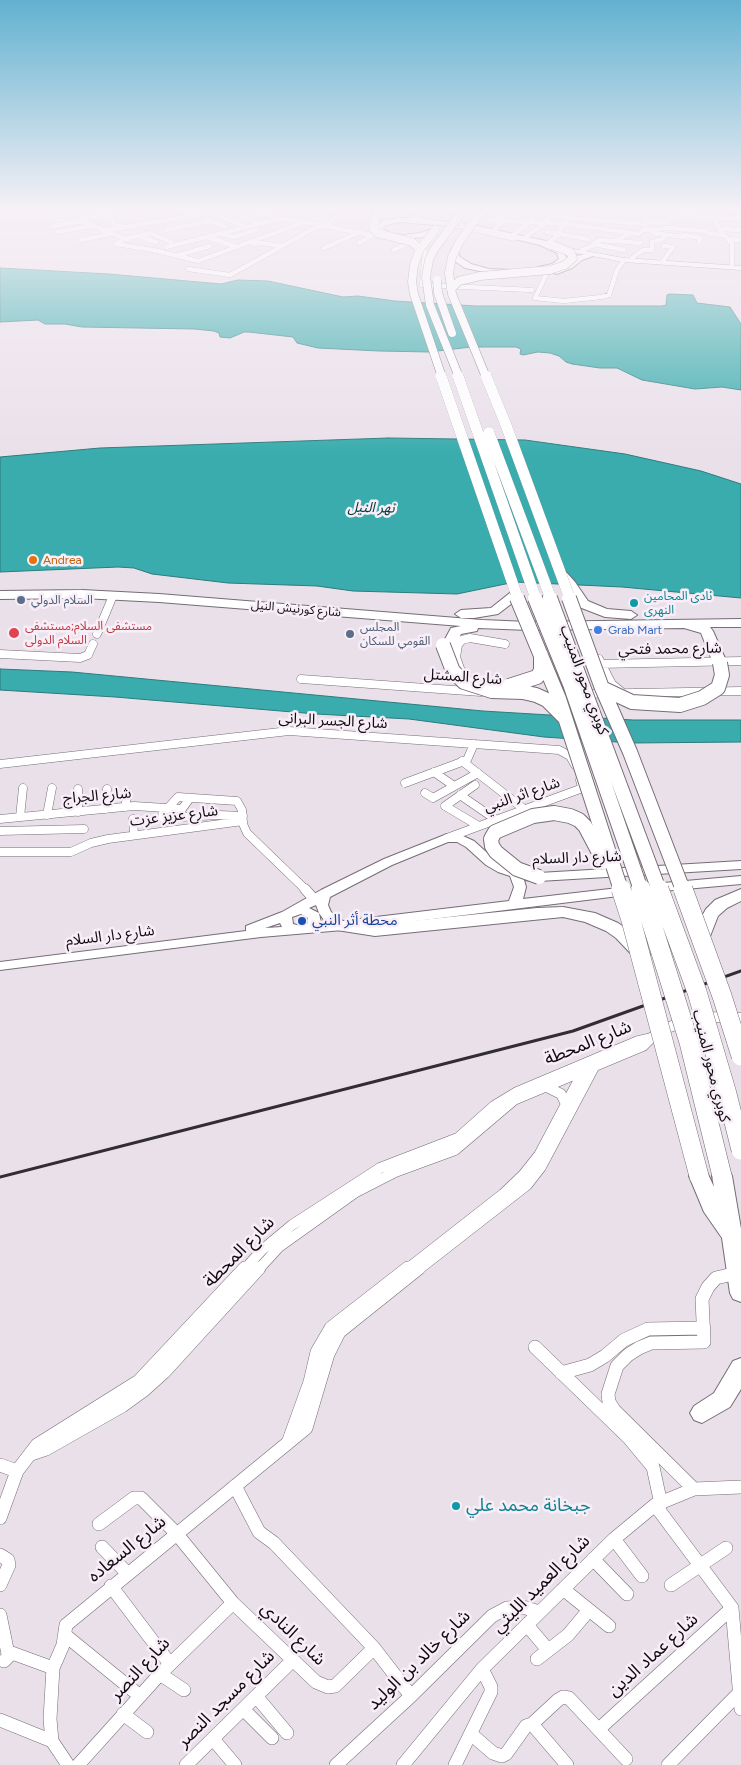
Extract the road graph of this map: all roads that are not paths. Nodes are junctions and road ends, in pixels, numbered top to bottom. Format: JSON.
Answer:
{"nodes":[{"id":1,"x":414,"y":289,"type":"edge"},
{"id":2,"x":428,"y":289,"type":"edge"},
{"id":3,"x":437,"y":289,"type":"edge"},
{"id":4,"x":451,"y":289,"type":"edge"},
{"id":5,"x":518,"y":289,"type":"edge"},
{"id":6,"x":539,"y":289,"type":"edge"},
{"id":7,"x":610,"y":289,"type":"edge"},
{"id":8,"x":532,"y":290,"type":"dead end"},
{"id":9,"x":562,"y":576,"type":"junction"},
{"id":10,"x":0,"y":586,"type":"edge"},
{"id":11,"x":37,"y":589,"type":"junction"},
{"id":12,"x":0,"y":590,"type":"edge"},
{"id":13,"x":0,"y":595,"type":"edge"},
{"id":14,"x":113,"y":595,"type":"junction"},
{"id":15,"x":516,"y":595,"type":"junction"},
{"id":16,"x":246,"y":600,"type":"junction"},
{"id":17,"x":339,"y":603,"type":"joint"},
{"id":18,"x":741,"y":613,"type":"edge"},
{"id":19,"x":381,"y":617,"type":"junction"},
{"id":20,"x":741,"y":618,"type":"edge"},
{"id":21,"x":659,"y":623,"type":"junction"},
{"id":22,"x":741,"y":623,"type":"edge"},
{"id":23,"x":529,"y":626,"type":"junction"},
{"id":24,"x":587,"y":626,"type":"junction"},
{"id":25,"x":97,"y":634,"type":"dead end"},
{"id":26,"x":93,"y":644,"type":"dead end"},
{"id":27,"x":505,"y":644,"type":"dead end"},
{"id":28,"x":447,"y":646,"type":"junction"},
{"id":29,"x":541,"y":653,"type":"junction"},
{"id":30,"x":0,"y":654,"type":"edge"},
{"id":31,"x":741,"y":661,"type":"edge"},
{"id":32,"x":719,"y":662,"type":"junction"},
{"id":33,"x":600,"y":664,"type":"junction"},
{"id":34,"x":301,"y":679,"type":"dead end"},
{"id":35,"x":602,"y":688,"type":"junction"},
{"id":36,"x":741,"y":692,"type":"edge"},
{"id":37,"x":491,"y":693,"type":"junction"},
{"id":38,"x":623,"y":693,"type":"junction"},
{"id":39,"x":563,"y":717,"type":"junction"},
{"id":40,"x":474,"y":744,"type":"junction"},
{"id":41,"x":0,"y":764,"type":"edge"},
{"id":42,"x":462,"y":765,"type":"junction"},
{"id":43,"x":434,"y":772,"type":"junction"},
{"id":44,"x":476,"y":774,"type":"junction"},
{"id":45,"x":405,"y":783,"type":"dead end"},
{"id":46,"x":474,"y":785,"type":"dead end"},
{"id":47,"x":454,"y":786,"type":"junction"},
{"id":48,"x":582,"y":787,"type":"joint"},
{"id":49,"x":23,"y":788,"type":"dead end"},
{"id":50,"x":52,"y":788,"type":"dead end"},
{"id":51,"x":78,"y":789,"type":"dead end"},
{"id":52,"x":107,"y":789,"type":"dead end"},
{"id":53,"x":128,"y":792,"type":"dead end"},
{"id":54,"x":424,"y":793,"type":"dead end"},
{"id":55,"x":460,"y":795,"type":"junction"},
{"id":56,"x":125,"y":807,"type":"junction"},
{"id":57,"x":165,"y":808,"type":"junction"},
{"id":58,"x":105,"y":809,"type":"junction"},
{"id":59,"x":524,"y":809,"type":"junction"},
{"id":60,"x":78,"y":812,"type":"junction"},
{"id":61,"x":47,"y":815,"type":"junction"},
{"id":62,"x":20,"y":818,"type":"junction"},
{"id":63,"x":133,"y":819,"type":"dead end"},
{"id":64,"x":243,"y":819,"type":"junction"},
{"id":65,"x":495,"y":819,"type":"junction"},
{"id":66,"x":0,"y":820,"type":"edge"},
{"id":67,"x":120,"y":827,"type":"dead end"},
{"id":68,"x":473,"y":827,"type":"junction"},
{"id":69,"x":0,"y":831,"type":"edge"},
{"id":70,"x":134,"y":834,"type":"junction"},
{"id":71,"x":121,"y":837,"type":"junction"},
{"id":72,"x":447,"y":838,"type":"junction"},
{"id":73,"x":470,"y":844,"type":"junction"},
{"id":74,"x":87,"y":846,"type":"junction"},
{"id":75,"x":0,"y":852,"type":"edge"},
{"id":76,"x":741,"y":865,"type":"edge"},
{"id":77,"x":516,"y":874,"type":"junction"},
{"id":78,"x":545,"y":878,"type":"junction"},
{"id":79,"x":741,"y":880,"type":"edge"},
{"id":80,"x":741,"y":894,"type":"edge"},
{"id":81,"x":320,"y":896,"type":"junction"},
{"id":82,"x":563,"y":897,"type":"junction"},
{"id":83,"x":624,"y":900,"type":"junction"},
{"id":84,"x":513,"y":905,"type":"junction"},
{"id":85,"x":290,"y":913,"type":"junction"},
{"id":86,"x":343,"y":926,"type":"junction"},
{"id":87,"x":302,"y":930,"type":"junction"},
{"id":88,"x":225,"y":938,"type":"junction"},
{"id":89,"x":701,"y":940,"type":"junction"},
{"id":90,"x":642,"y":955,"type":"junction"},
{"id":91,"x":0,"y":966,"type":"edge"},
{"id":92,"x":741,"y":1018,"type":"edge"},
{"id":93,"x":741,"y":1056,"type":"edge"},
{"id":94,"x":588,"y":1068,"type":"junction"},
{"id":95,"x":547,"y":1087,"type":"junction"},
{"id":96,"x":565,"y":1102,"type":"junction"},
{"id":97,"x":741,"y":1150,"type":"edge"},
{"id":98,"x":733,"y":1238,"type":"junction"},
{"id":99,"x":737,"y":1272,"type":"junction"},
{"id":100,"x":741,"y":1293,"type":"edge"},
{"id":101,"x":704,"y":1328,"type":"junction"},
{"id":102,"x":535,"y":1348,"type":"dead end"},
{"id":103,"x":605,"y":1356,"type":"junction"},
{"id":104,"x":617,"y":1366,"type":"junction"},
{"id":105,"x":741,"y":1368,"type":"edge"},
{"id":106,"x":561,"y":1373,"type":"junction"},
{"id":107,"x":314,"y":1383,"type":"junction"},
{"id":108,"x":702,"y":1413,"type":"dead end"},
{"id":109,"x":288,"y":1443,"type":"junction"},
{"id":110,"x":30,"y":1454,"type":"junction"},
{"id":111,"x":0,"y":1465,"type":"edge"},
{"id":112,"x":16,"y":1471,"type":"junction"},
{"id":113,"x":235,"y":1486,"type":"junction"},
{"id":114,"x":741,"y":1488,"type":"edge"},
{"id":115,"x":694,"y":1490,"type":"junction"},
{"id":116,"x":658,"y":1504,"type":"junction"},
{"id":117,"x":0,"y":1518,"type":"edge"},
{"id":118,"x":99,"y":1524,"type":"dead end"},
{"id":119,"x":176,"y":1533,"type":"junction"},
{"id":120,"x":614,"y":1539,"type":"junction"},
{"id":121,"x":102,"y":1547,"type":"dead end"},
{"id":122,"x":726,"y":1548,"type":"dead end"},
{"id":123,"x":0,"y":1556,"type":"edge"},
{"id":124,"x":593,"y":1559,"type":"junction"},
{"id":125,"x":700,"y":1565,"type":"junction"},
{"id":126,"x":127,"y":1573,"type":"junction"},
{"id":127,"x":642,"y":1576,"type":"dead end"},
{"id":128,"x":0,"y":1585,"type":"edge"},
{"id":129,"x":111,"y":1586,"type":"junction"},
{"id":130,"x":671,"y":1586,"type":"dead end"},
{"id":131,"x":563,"y":1589,"type":"junction"},
{"id":132,"x":627,"y":1594,"type":"dead end"},
{"id":133,"x":233,"y":1603,"type":"junction"},
{"id":134,"x":732,"y":1608,"type":"junction"},
{"id":135,"x":589,"y":1610,"type":"junction"},
{"id":136,"x":539,"y":1612,"type":"junction"},
{"id":137,"x":0,"y":1615,"type":"edge"},
{"id":138,"x":527,"y":1624,"type":"junction"},
{"id":139,"x":609,"y":1626,"type":"dead end"},
{"id":140,"x":65,"y":1635,"type":"junction"},
{"id":141,"x":374,"y":1648,"type":"junction"},
{"id":142,"x":543,"y":1654,"type":"joint"},
{"id":143,"x":293,"y":1660,"type":"junction"},
{"id":144,"x":53,"y":1668,"type":"junction"},
{"id":145,"x":165,"y":1669,"type":"junction"},
{"id":146,"x":482,"y":1669,"type":"junction"},
{"id":147,"x":184,"y":1690,"type":"dead end"},
{"id":148,"x":739,"y":1693,"type":"junction"},
{"id":149,"x":140,"y":1696,"type":"junction"},
{"id":150,"x":256,"y":1696,"type":"junction"},
{"id":151,"x":411,"y":1696,"type":"junction"},
{"id":152,"x":244,"y":1709,"type":"junction"},
{"id":153,"x":741,"y":1709,"type":"edge"},
{"id":154,"x":123,"y":1714,"type":"junction"},
{"id":155,"x":0,"y":1720,"type":"edge"},
{"id":156,"x":532,"y":1724,"type":"junction"},
{"id":157,"x":599,"y":1729,"type":"junction"},
{"id":158,"x":147,"y":1732,"type":"dead end"},
{"id":159,"x":287,"y":1733,"type":"dead end"},
{"id":160,"x":471,"y":1734,"type":"junction"},
{"id":161,"x":272,"y":1738,"type":"dead end"},
{"id":162,"x":213,"y":1739,"type":"junction"},
{"id":163,"x":52,"y":1741,"type":"junction"},
{"id":164,"x":626,"y":1759,"type":"dead end"},
{"id":165,"x":68,"y":1765,"type":"edge"},
{"id":166,"x":78,"y":1765,"type":"edge"},
{"id":167,"x":186,"y":1765,"type":"edge"},
{"id":168,"x":235,"y":1765,"type":"edge"},
{"id":169,"x":336,"y":1765,"type":"edge"},
{"id":170,"x":403,"y":1765,"type":"edge"},
{"id":171,"x":455,"y":1765,"type":"edge"},
{"id":172,"x":568,"y":1765,"type":"edge"},
{"id":173,"x":668,"y":1765,"type":"edge"}],
"edges":[{"from":1,"to":15,"type":"highway","name":"كوبري محور المنيب","bridge":true},
{"from":2,"to":98,"type":"highway","name":"كوبري محور المنيب","bridge":true},
{"from":3,"to":97,"type":"highway","name":"كوبري محور المنيب","bridge":true},
{"from":4,"to":9,"type":"highway","name":"كوبري محور المنيب","bridge":true},
{"from":5,"to":8,"type":"street"},
{"from":6,"to":7,"type":"street"},
{"from":9,"to":18,"type":"highway"},
{"from":9,"to":35,"type":"highway","name":"كوبري محور المنيب","bridge":true},
{"from":10,"to":11,"type":"highway"},
{"from":11,"to":12,"type":"highway","name":"شارع كورنيش النيل"},
{"from":11,"to":16,"type":"highway","name":"شارع كورنيش النيل"},
{"from":13,"to":14,"type":"highway","name":"شارع كورنيش النيل"},
{"from":14,"to":19,"type":"highway","name":"شارع كورنيش النيل"},
{"from":14,"to":25,"type":"street"},
{"from":15,"to":17,"type":"highway"},
{"from":15,"to":29,"type":"highway","name":"كوبري محور المنيب","bridge":true},
{"from":16,"to":17,"type":"highway"},
{"from":16,"to":20,"type":"highway","name":"شارع كورنيش النيل"},
{"from":19,"to":23,"type":"highway","name":"شارع كورنيش النيل"},
{"from":19,"to":28,"type":"highway"},
{"from":21,"to":22,"type":"highway","name":"شارع كورنيش النيل"},
{"from":21,"to":24,"type":"highway","name":"شارع كورنيش النيل"},
{"from":21,"to":32,"type":"highway"},
{"from":23,"to":24,"type":"highway","name":"شارع كورنيش النيل"},
{"from":23,"to":28,"type":"highway"},
{"from":24,"to":33,"type":"street"},
{"from":26,"to":30,"type":"street"},
{"from":27,"to":37,"type":"street"},
{"from":28,"to":29,"type":"highway","bridge":true},
{"from":28,"to":39,"type":"highway","bridge":true},
{"from":29,"to":39,"type":"highway","name":"كوبري محور المنيب","bridge":true},
{"from":31,"to":32,"type":"street","name":"شارع محمد فتحي"},
{"from":32,"to":33,"type":"street","name":"شارع محمد فتحي"},
{"from":32,"to":35,"type":"highway","bridge":true},
{"from":33,"to":38,"type":"street"},
{"from":34,"to":37,"type":"street","name":"شارع المشتل"},
{"from":35,"to":89,"type":"highway","name":"كوبري محور المنيب","bridge":true},
{"from":36,"to":38,"type":"street","name":"شارع المشتل"},
{"from":37,"to":38,"type":"street","name":"شارع المشتل"},
{"from":39,"to":83,"type":"highway","name":"كوبري محور المنيب","bridge":true},
{"from":40,"to":41,"type":"street","name":"شارع الجسر البرانى"},
{"from":40,"to":42,"type":"street"},
{"from":40,"to":48,"type":"street","name":"شارع الجسر البرانى"},
{"from":42,"to":43,"type":"street"},
{"from":42,"to":44,"type":"street"},
{"from":43,"to":45,"type":"street"},
{"from":43,"to":47,"type":"street"},
{"from":44,"to":47,"type":"street"},
{"from":44,"to":59,"type":"street"},
{"from":46,"to":55,"type":"street"},
{"from":47,"to":54,"type":"street"},
{"from":48,"to":59,"type":"street","name":"شارع اثر النبي"},
{"from":49,"to":62,"type":"street"},
{"from":50,"to":61,"type":"street"},
{"from":51,"to":60,"type":"street"},
{"from":52,"to":58,"type":"street"},
{"from":53,"to":56,"type":"street"},
{"from":55,"to":65,"type":"street"},
{"from":55,"to":68,"type":"street"},
{"from":56,"to":57,"type":"street","name":"شارع الجراج"},
{"from":56,"to":58,"type":"street","name":"شارع الجراج"},
{"from":57,"to":64,"type":"street"},
{"from":57,"to":64,"type":"street","name":"شارع الجراج"},
{"from":58,"to":60,"type":"street","name":"شارع الجراج"},
{"from":59,"to":65,"type":"street","name":"شارع اثر النبي"},
{"from":60,"to":61,"type":"street","name":"شارع الجراج"},
{"from":61,"to":62,"type":"street","name":"شارع الجراج"},
{"from":62,"to":66,"type":"street","name":"شارع الجراج"},
{"from":63,"to":70,"type":"street"},
{"from":64,"to":70,"type":"street","name":"شارع عزيز عزت"},
{"from":64,"to":81,"type":"street"},
{"from":65,"to":68,"type":"street","name":"شارع اثر النبي"},
{"from":67,"to":71,"type":"street"},
{"from":68,"to":72,"type":"street","name":"شارع اثر النبي"},
{"from":68,"to":73,"type":"street","name":"شارع اثر النبي"},
{"from":69,"to":74,"type":"street"},
{"from":70,"to":71,"type":"street","name":"شارع عزيز عزت"},
{"from":71,"to":74,"type":"street","name":"شارع عزيز عزت"},
{"from":72,"to":73,"type":"main road","name":"شارع دار السلام"},
{"from":72,"to":81,"type":"main road","name":"شارع دار السلام"},
{"from":73,"to":77,"type":"main road","name":"شارع دار السلام"},
{"from":74,"to":75,"type":"street","name":"شارع عزيز عزت"},
{"from":76,"to":78,"type":"main road","name":"شارع دار السلام"},
{"from":77,"to":78,"type":"main road","name":"شارع دار السلام"},
{"from":77,"to":84,"type":"main road"},
{"from":78,"to":82,"type":"main road"},
{"from":78,"to":83,"type":"highway","bridge":true},
{"from":79,"to":82,"type":"main road","name":"شارع دار السلام"},
{"from":80,"to":89,"type":"highway"},
{"from":81,"to":85,"type":"main road","name":"شارع دار السلام"},
{"from":81,"to":86,"type":"main road"},
{"from":82,"to":84,"type":"main road","name":"شارع دار السلام"},
{"from":83,"to":90,"type":"highway","name":"كوبري محور المنيب","bridge":true},
{"from":84,"to":86,"type":"main road","name":"شارع دار السلام"},
{"from":85,"to":87,"type":"main road"},
{"from":85,"to":87,"type":"main road"},
{"from":85,"to":88,"type":"main road","name":"شارع دار السلام"},
{"from":86,"to":87,"type":"main road","name":"شارع دار السلام"},
{"from":86,"to":90,"type":"highway"},
{"from":87,"to":88,"type":"main road","name":"شارع دار السلام"},
{"from":88,"to":91,"type":"main road","name":"شارع دار السلام"},
{"from":89,"to":93,"type":"highway","name":"كوبري محور المنيب","bridge":true},
{"from":90,"to":98,"type":"highway","name":"كوبري محور المنيب","bridge":true},
{"from":92,"to":94,"type":"street","name":"شارع المحطة"},
{"from":94,"to":95,"type":"street","name":"شارع المحطة"},
{"from":94,"to":96,"type":"street"},
{"from":94,"to":107,"type":"street"},
{"from":94,"to":110,"type":"street","name":"شارع المحطة"},
{"from":95,"to":96,"type":"street"},
{"from":95,"to":110,"type":"street","name":"شارع المحطة"},
{"from":96,"to":107,"type":"street"},
{"from":98,"to":99,"type":"highway","name":"كوبري محور المنيب"},
{"from":99,"to":100,"type":"highway","name":"كوبري محور المنيب"},
{"from":99,"to":101,"type":"street"},
{"from":101,"to":103,"type":"street"},
{"from":101,"to":104,"type":"street"},
{"from":102,"to":106,"type":"street"},
{"from":103,"to":104,"type":"street"},
{"from":103,"to":106,"type":"street"},
{"from":104,"to":115,"type":"street"},
{"from":105,"to":108,"type":"highway"},
{"from":106,"to":116,"type":"street"},
{"from":107,"to":109,"type":"street"},
{"from":107,"to":109,"type":"street","name":"شارع السعاده"},
{"from":109,"to":113,"type":"street","name":"شارع السعاده"},
{"from":110,"to":112,"type":"street"},
{"from":111,"to":112,"type":"street"},
{"from":112,"to":117,"type":"street"},
{"from":113,"to":119,"type":"street","name":"شارع السعاده"},
{"from":113,"to":141,"type":"street"},
{"from":114,"to":115,"type":"street","name":"شارع العميد الليثي"},
{"from":115,"to":116,"type":"street","name":"شارع العميد الليثي"},
{"from":116,"to":120,"type":"street","name":"شارع العميد الليثي"},
{"from":116,"to":125,"type":"street"},
{"from":118,"to":119,"type":"street","name":"شارع النادي"},
{"from":119,"to":126,"type":"street","name":"شارع السعاده"},
{"from":119,"to":133,"type":"street","name":"شارع النادي"},
{"from":120,"to":124,"type":"street","name":"شارع العميد الليثي"},
{"from":120,"to":127,"type":"street"},
{"from":121,"to":126,"type":"street"},
{"from":122,"to":125,"type":"street"},
{"from":123,"to":128,"type":"street"},
{"from":124,"to":131,"type":"street","name":"شارع العميد الليثي"},
{"from":124,"to":132,"type":"street"},
{"from":125,"to":130,"type":"street"},
{"from":125,"to":134,"type":"street"},
{"from":126,"to":129,"type":"street","name":"شارع السعاده"},
{"from":129,"to":140,"type":"street","name":"شارع السعاده"},
{"from":129,"to":145,"type":"street"},
{"from":131,"to":135,"type":"street"},
{"from":131,"to":136,"type":"street","name":"شارع العميد الليثي"},
{"from":133,"to":143,"type":"street","name":"شارع النادي"},
{"from":133,"to":145,"type":"street","name":"شارع النصر"},
{"from":134,"to":148,"type":"street"},
{"from":134,"to":157,"type":"street","name":"شارع عماد الدين"},
{"from":135,"to":139,"type":"street"},
{"from":135,"to":142,"type":"street"},
{"from":136,"to":138,"type":"street","name":"شارع العميد الليثي"},
{"from":136,"to":151,"type":"street","name":"شارع خالد بن الوليد"},
{"from":137,"to":144,"type":"street"},
{"from":138,"to":142,"type":"street"},
{"from":138,"to":146,"type":"street","name":"شارع العميد الليثي"},
{"from":140,"to":144,"type":"street","name":"شارع السعاده"},
{"from":140,"to":149,"type":"street"},
{"from":141,"to":143,"type":"street","name":"شارع النادي"},
{"from":141,"to":151,"type":"street"},
{"from":143,"to":150,"type":"street","name":"شارع مسجد النصر"},
{"from":144,"to":163,"type":"street","name":"شارع السعاده"},
{"from":145,"to":147,"type":"street"},
{"from":145,"to":149,"type":"street","name":"شارع النصر"},
{"from":146,"to":160,"type":"street"},
{"from":146,"to":170,"type":"street","name":"شارع العميد الليثي"},
{"from":148,"to":153,"type":"street"},
{"from":148,"to":173,"type":"street"},
{"from":149,"to":154,"type":"street","name":"شارع النصر"},
{"from":150,"to":152,"type":"street","name":"شارع مسجد النصر"},
{"from":150,"to":159,"type":"street"},
{"from":151,"to":169,"type":"street","name":"شارع خالد بن الوليد"},
{"from":152,"to":161,"type":"street"},
{"from":152,"to":162,"type":"street","name":"شارع مسجد النصر"},
{"from":154,"to":158,"type":"street"},
{"from":154,"to":166,"type":"street","name":"شارع النصر"},
{"from":155,"to":163,"type":"street"},
{"from":156,"to":157,"type":"street"},
{"from":156,"to":160,"type":"street"},
{"from":156,"to":172,"type":"street"},
{"from":157,"to":164,"type":"street"},
{"from":160,"to":171,"type":"street"},
{"from":162,"to":167,"type":"street","name":"شارع مسجد النصر"},
{"from":162,"to":168,"type":"street"},
{"from":163,"to":165,"type":"street"}]}
